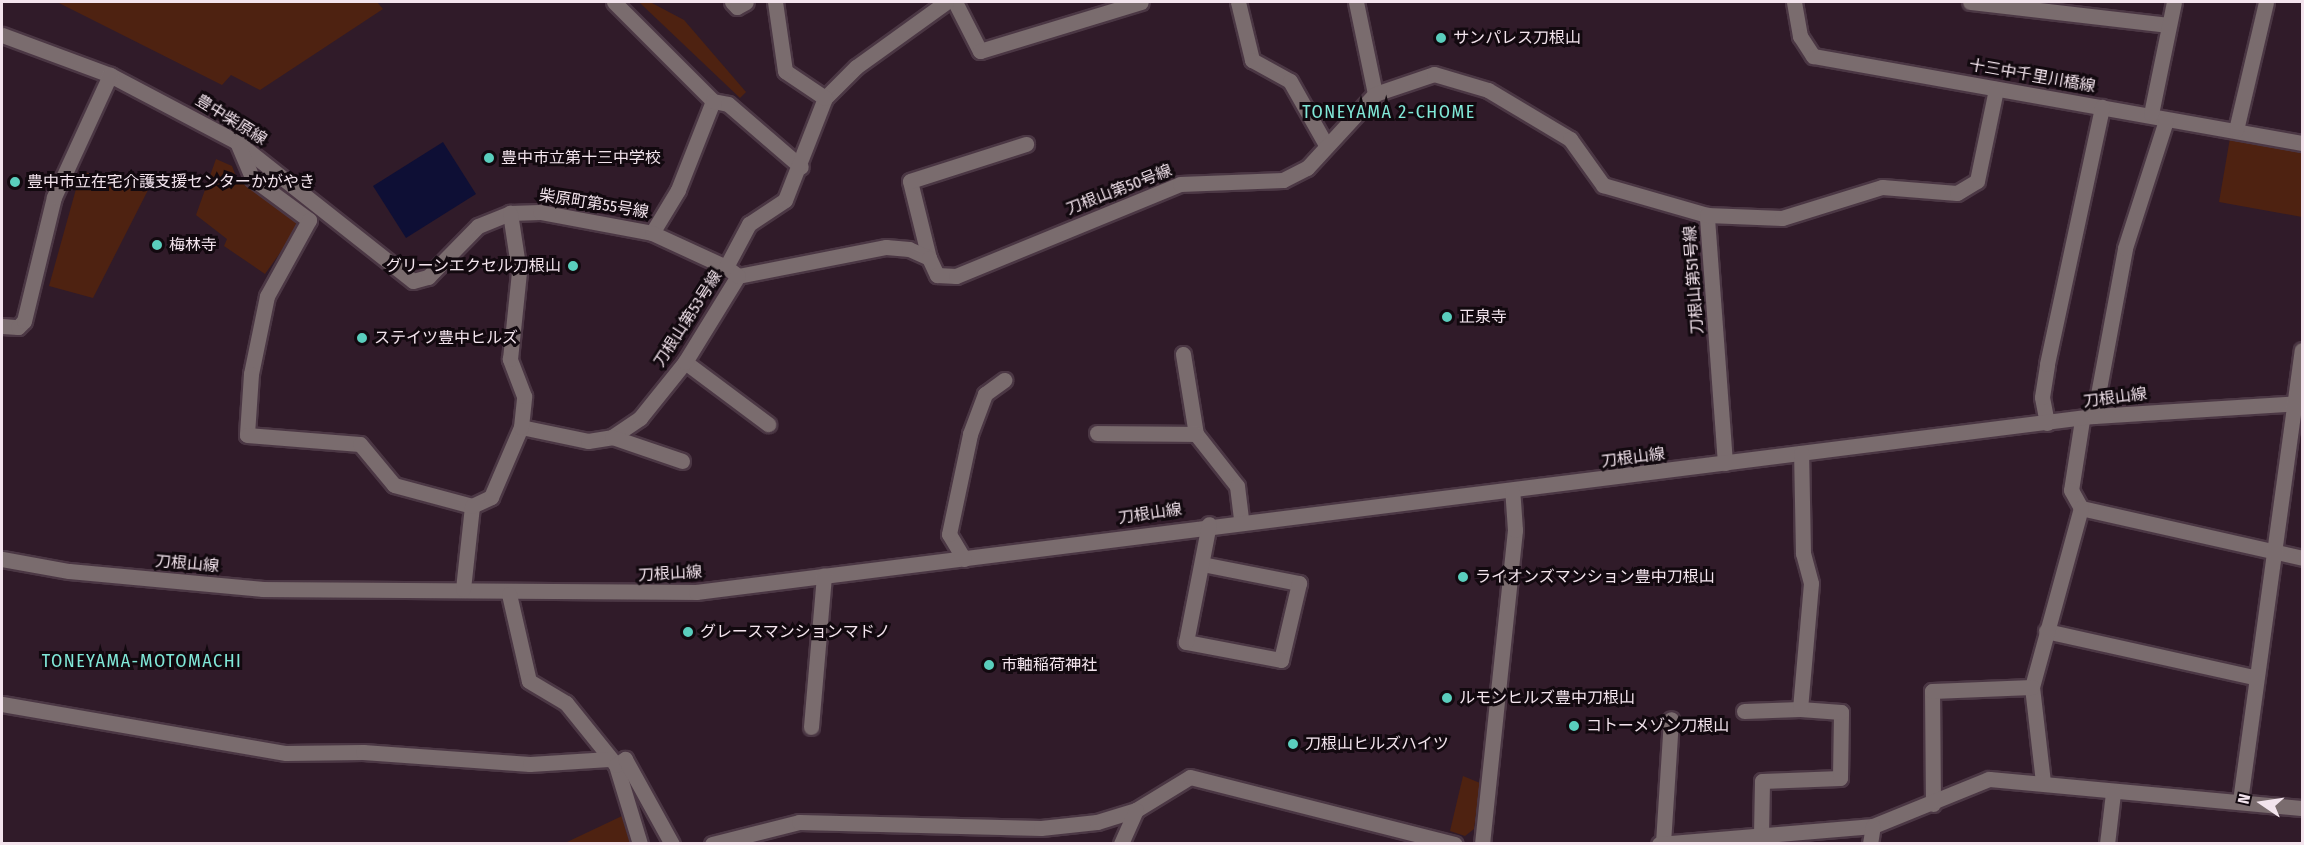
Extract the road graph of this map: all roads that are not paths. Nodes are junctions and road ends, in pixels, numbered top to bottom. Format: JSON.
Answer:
{"nodes":[{"id":1,"x":614,"y":2,"type":"edge"},
{"id":2,"x":732,"y":2,"type":"edge"},
{"id":3,"x":746,"y":2,"type":"edge"},
{"id":4,"x":775,"y":2,"type":"edge"},
{"id":5,"x":946,"y":2,"type":"edge"},
{"id":6,"x":955,"y":2,"type":"edge"},
{"id":7,"x":1141,"y":2,"type":"edge"},
{"id":8,"x":1238,"y":2,"type":"edge"},
{"id":9,"x":1356,"y":2,"type":"edge"},
{"id":10,"x":1794,"y":2,"type":"edge"},
{"id":11,"x":1970,"y":2,"type":"edge"},
{"id":12,"x":2174,"y":2,"type":"edge"},
{"id":13,"x":2266,"y":2,"type":"edge"},
{"id":14,"x":2168,"y":25,"type":"junction"},
{"id":15,"x":2,"y":35,"type":"edge"},
{"id":16,"x":110,"y":75,"type":"junction"},
{"id":17,"x":1996,"y":89,"type":"junction"},
{"id":18,"x":1375,"y":94,"type":"junction"},
{"id":19,"x":825,"y":98,"type":"junction"},
{"id":20,"x":713,"y":101,"type":"junction"},
{"id":21,"x":2102,"y":107,"type":"junction"},
{"id":22,"x":2151,"y":114,"type":"junction"},
{"id":23,"x":2166,"y":120,"type":"junction"},
{"id":24,"x":2236,"y":130,"type":"junction"},
{"id":25,"x":237,"y":142,"type":"junction"},
{"id":26,"x":1325,"y":143,"type":"junction"},
{"id":27,"x":2302,"y":143,"type":"edge"},
{"id":28,"x":1026,"y":144,"type":"dead end"},
{"id":29,"x":801,"y":167,"type":"junction"},
{"id":30,"x":510,"y":213,"type":"junction"},
{"id":31,"x":1707,"y":215,"type":"junction"},
{"id":32,"x":652,"y":233,"type":"junction"},
{"id":33,"x":929,"y":258,"type":"junction"},
{"id":34,"x":732,"y":271,"type":"junction"},
{"id":35,"x":414,"y":281,"type":"joint"},
{"id":36,"x":2,"y":326,"type":"edge"},
{"id":37,"x":2302,"y":350,"type":"edge"},
{"id":38,"x":1183,"y":354,"type":"dead end"},
{"id":39,"x":685,"y":362,"type":"junction"},
{"id":40,"x":1004,"y":380,"type":"dead end"},
{"id":41,"x":2299,"y":403,"type":"edge"},
{"id":42,"x":2088,"y":418,"type":"junction"},
{"id":43,"x":2047,"y":423,"type":"junction"},
{"id":44,"x":768,"y":424,"type":"dead end"},
{"id":45,"x":521,"y":427,"type":"junction"},
{"id":46,"x":1097,"y":434,"type":"dead end"},
{"id":47,"x":1196,"y":434,"type":"junction"},
{"id":48,"x":612,"y":437,"type":"junction"},
{"id":49,"x":1801,"y":453,"type":"junction"},
{"id":50,"x":682,"y":461,"type":"dead end"},
{"id":51,"x":1725,"y":463,"type":"junction"},
{"id":52,"x":1512,"y":491,"type":"junction"},
{"id":53,"x":472,"y":506,"type":"junction"},
{"id":54,"x":2080,"y":508,"type":"junction"},
{"id":55,"x":1241,"y":520,"type":"junction"},
{"id":56,"x":1209,"y":524,"type":"junction"},
{"id":57,"x":2272,"y":551,"type":"junction"},
{"id":58,"x":2302,"y":558,"type":"edge"},
{"id":59,"x":2,"y":559,"type":"edge"},
{"id":60,"x":964,"y":559,"type":"junction"},
{"id":61,"x":1202,"y":564,"type":"junction"},
{"id":62,"x":825,"y":576,"type":"junction"},
{"id":63,"x":462,"y":589,"type":"junction"},
{"id":64,"x":509,"y":594,"type":"junction"},
{"id":65,"x":2046,"y":631,"type":"junction"},
{"id":66,"x":2254,"y":677,"type":"junction"},
{"id":67,"x":2032,"y":687,"type":"junction"},
{"id":68,"x":2,"y":704,"type":"edge"},
{"id":69,"x":1800,"y":709,"type":"junction"},
{"id":70,"x":1744,"y":711,"type":"dead end"},
{"id":71,"x":1671,"y":719,"type":"dead end"},
{"id":72,"x":811,"y":727,"type":"dead end"},
{"id":73,"x":612,"y":762,"type":"junction"},
{"id":74,"x":2043,"y":782,"type":"junction"},
{"id":75,"x":2113,"y":793,"type":"junction"},
{"id":76,"x":2240,"y":801,"type":"junction"},
{"id":77,"x":1933,"y":804,"type":"junction"},
{"id":78,"x":2302,"y":808,"type":"edge"},
{"id":79,"x":1136,"y":810,"type":"junction"},
{"id":80,"x":1873,"y":826,"type":"junction"},
{"id":81,"x":1761,"y":835,"type":"junction"},
{"id":82,"x":640,"y":843,"type":"edge"},
{"id":83,"x":672,"y":843,"type":"edge"},
{"id":84,"x":712,"y":843,"type":"edge"},
{"id":85,"x":1121,"y":843,"type":"edge"},
{"id":86,"x":1455,"y":843,"type":"edge"},
{"id":87,"x":1482,"y":843,"type":"edge"},
{"id":88,"x":1667,"y":843,"type":"edge"},
{"id":89,"x":1870,"y":843,"type":"edge"},
{"id":90,"x":2108,"y":843,"type":"edge"}],
"edges":[{"from":1,"to":20,"type":"street"},
{"from":2,"to":3,"type":"street"},
{"from":4,"to":19,"type":"street"},
{"from":5,"to":19,"type":"street"},
{"from":6,"to":7,"type":"street"},
{"from":8,"to":26,"type":"street"},
{"from":9,"to":18,"type":"street"},
{"from":10,"to":17,"type":"street","name":"十三中千里川橋線"},
{"from":11,"to":14,"type":"street"},
{"from":12,"to":14,"type":"street"},
{"from":13,"to":24,"type":"street"},
{"from":14,"to":22,"type":"street"},
{"from":15,"to":16,"type":"street","name":"豊中柴原線"},
{"from":16,"to":25,"type":"street","name":"豊中柴原線"},
{"from":16,"to":36,"type":"street"},
{"from":17,"to":21,"type":"street","name":"十三中千里川橋線"},
{"from":17,"to":31,"type":"street","name":"刀根山第51号線"},
{"from":18,"to":26,"type":"street","name":"刀根山第50号線"},
{"from":18,"to":31,"type":"street","name":"刀根山第50号線"},
{"from":19,"to":29,"type":"street","name":"刀根山第53号線"},
{"from":20,"to":29,"type":"street"},
{"from":20,"to":32,"type":"street","name":"柴原町第55号線"},
{"from":21,"to":22,"type":"street","name":"十三中千里川橋線"},
{"from":21,"to":43,"type":"street"},
{"from":22,"to":23,"type":"street","name":"十三中千里川橋線"},
{"from":23,"to":24,"type":"street","name":"十三中千里川橋線"},
{"from":23,"to":42,"type":"street"},
{"from":24,"to":27,"type":"street","name":"十三中千里川橋線"},
{"from":25,"to":35,"type":"street","name":"豊中柴原線"},
{"from":25,"to":53,"type":"street"},
{"from":26,"to":33,"type":"street","name":"刀根山第50号線"},
{"from":28,"to":33,"type":"street"},
{"from":29,"to":34,"type":"street","name":"刀根山第53号線"},
{"from":30,"to":32,"type":"street","name":"柴原町第55号線"},
{"from":30,"to":35,"type":"street","name":"柴原町第55号線"},
{"from":30,"to":45,"type":"street"},
{"from":31,"to":51,"type":"street","name":"刀根山第51号線"},
{"from":32,"to":34,"type":"street"},
{"from":33,"to":34,"type":"street","name":"刀根山第50号線"},
{"from":34,"to":39,"type":"street","name":"刀根山第53号線"},
{"from":37,"to":41,"type":"street"},
{"from":38,"to":47,"type":"street"},
{"from":39,"to":44,"type":"street"},
{"from":39,"to":48,"type":"street","name":"刀根山第53号線"},
{"from":40,"to":60,"type":"street"},
{"from":41,"to":42,"type":"street","name":"刀根山線"},
{"from":41,"to":57,"type":"street"},
{"from":42,"to":43,"type":"street","name":"刀根山線"},
{"from":42,"to":54,"type":"street"},
{"from":43,"to":49,"type":"street","name":"刀根山線"},
{"from":45,"to":48,"type":"street"},
{"from":45,"to":53,"type":"street"},
{"from":46,"to":47,"type":"street"},
{"from":47,"to":55,"type":"street"},
{"from":48,"to":50,"type":"street"},
{"from":49,"to":51,"type":"street","name":"刀根山線"},
{"from":49,"to":69,"type":"street"},
{"from":51,"to":52,"type":"street","name":"刀根山線"},
{"from":52,"to":55,"type":"street","name":"刀根山線"},
{"from":52,"to":87,"type":"street"},
{"from":53,"to":63,"type":"street"},
{"from":54,"to":57,"type":"street"},
{"from":54,"to":65,"type":"street"},
{"from":55,"to":56,"type":"street","name":"刀根山線"},
{"from":56,"to":60,"type":"street","name":"刀根山線"},
{"from":56,"to":61,"type":"street"},
{"from":57,"to":58,"type":"street"},
{"from":57,"to":66,"type":"street"},
{"from":59,"to":63,"type":"street","name":"刀根山線"},
{"from":60,"to":62,"type":"street","name":"刀根山線"},
{"from":61,"to":61,"type":"street"},
{"from":62,"to":64,"type":"street","name":"刀根山線"},
{"from":62,"to":72,"type":"street"},
{"from":63,"to":64,"type":"street","name":"刀根山線"},
{"from":64,"to":73,"type":"street"},
{"from":65,"to":66,"type":"street"},
{"from":65,"to":67,"type":"street"},
{"from":66,"to":76,"type":"street"},
{"from":67,"to":74,"type":"street"},
{"from":67,"to":77,"type":"street"},
{"from":68,"to":73,"type":"street"},
{"from":69,"to":70,"type":"street"},
{"from":69,"to":81,"type":"street"},
{"from":71,"to":88,"type":"street"},
{"from":73,"to":82,"type":"street"},
{"from":73,"to":83,"type":"street"},
{"from":74,"to":75,"type":"street"},
{"from":74,"to":77,"type":"street"},
{"from":75,"to":76,"type":"street"},
{"from":75,"to":90,"type":"street"},
{"from":76,"to":78,"type":"street"},
{"from":77,"to":80,"type":"street"},
{"from":79,"to":84,"type":"street"},
{"from":79,"to":85,"type":"street"},
{"from":79,"to":86,"type":"street"},
{"from":80,"to":81,"type":"street"},
{"from":80,"to":89,"type":"street"},
{"from":81,"to":88,"type":"street"}]}
